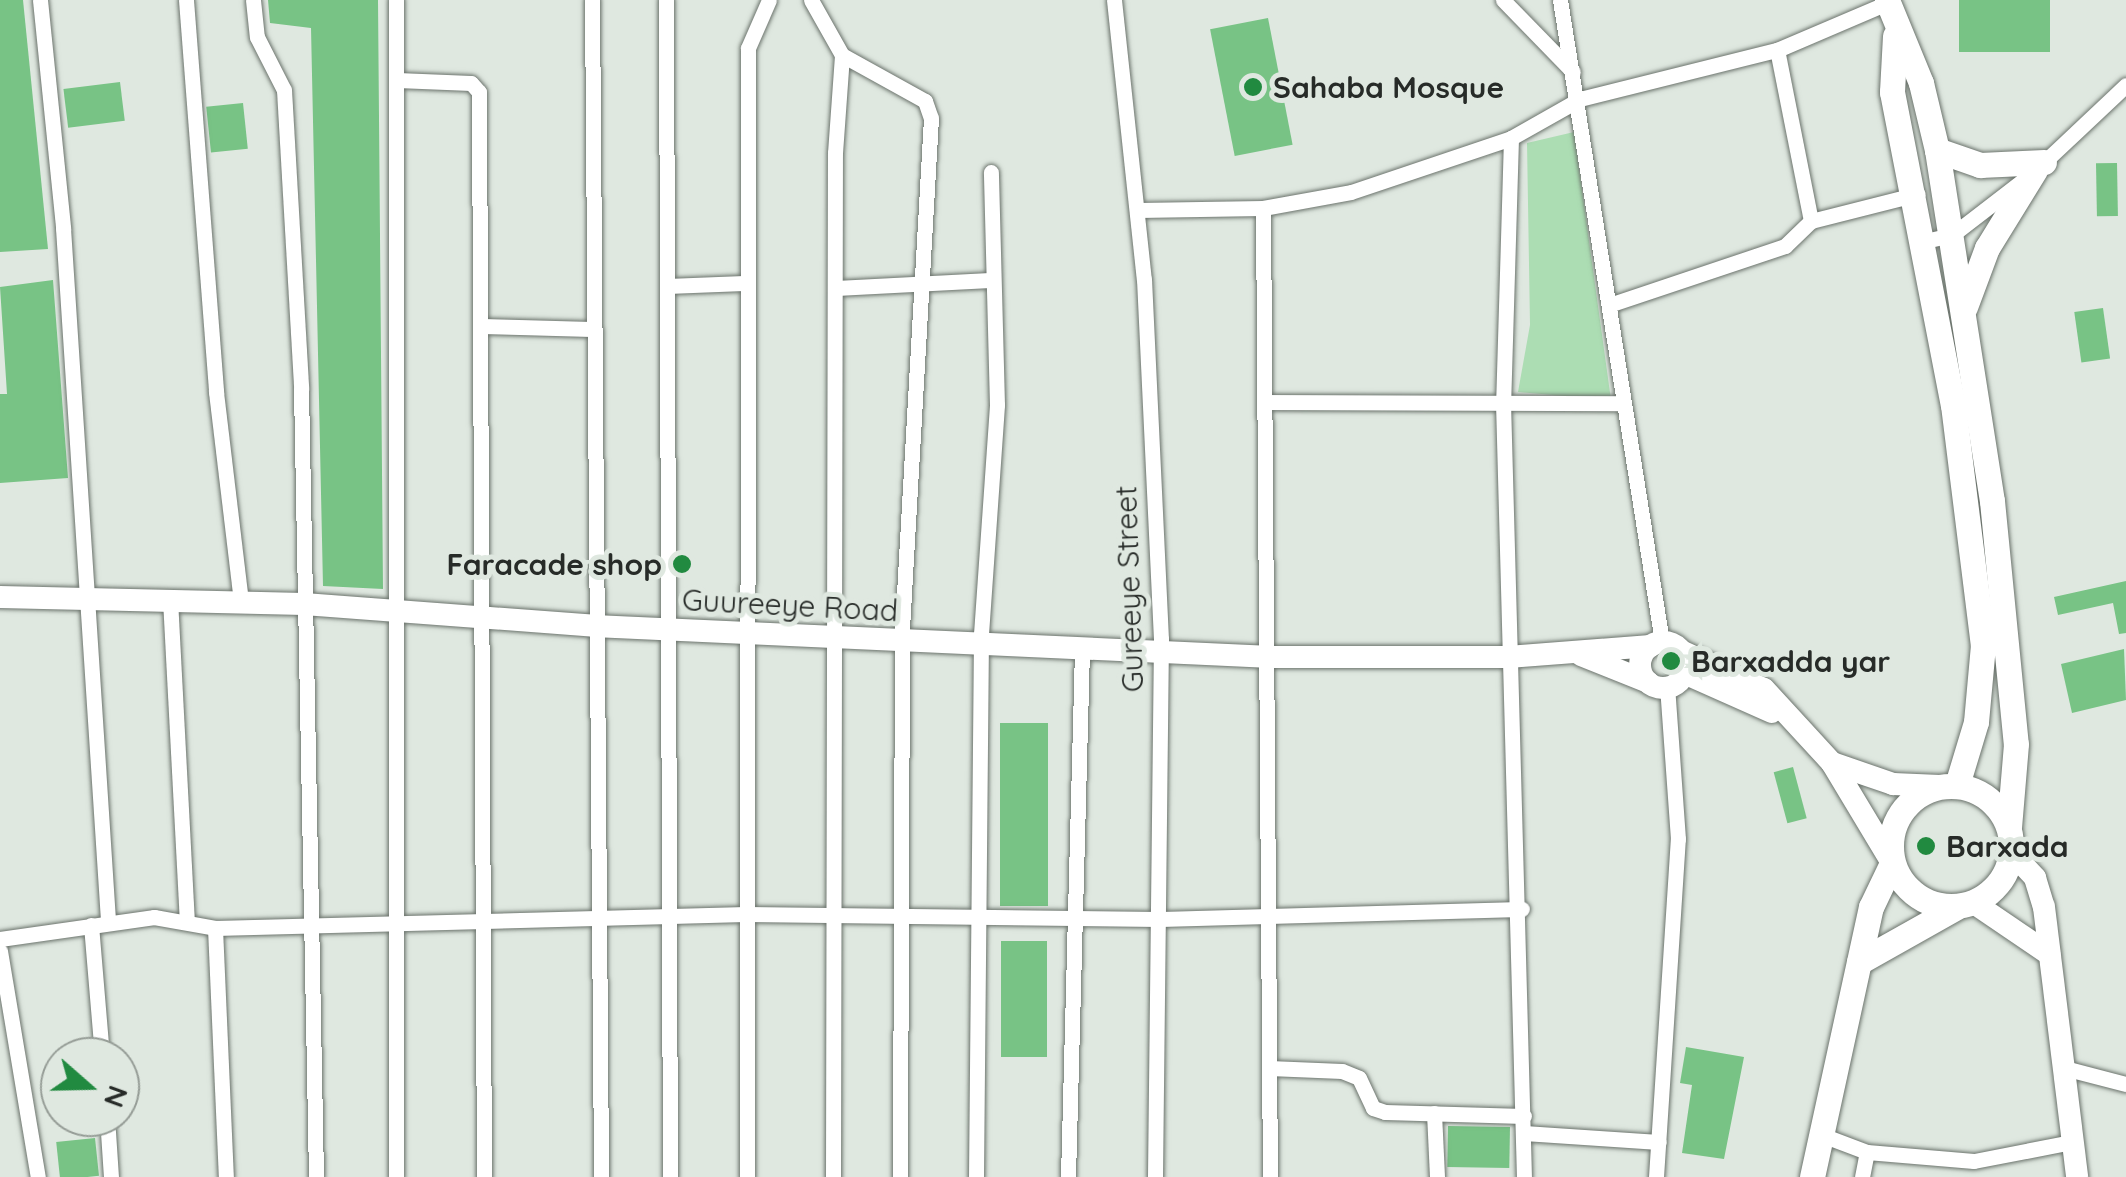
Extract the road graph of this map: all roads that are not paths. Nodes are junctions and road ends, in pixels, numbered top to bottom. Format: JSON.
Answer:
{"nodes":[{"id":1,"x":40,"y":0,"type":"edge"},
{"id":2,"x":186,"y":0,"type":"edge"},
{"id":3,"x":253,"y":0,"type":"edge"},
{"id":4,"x":396,"y":0,"type":"edge"},
{"id":5,"x":592,"y":0,"type":"edge"},
{"id":6,"x":666,"y":0,"type":"edge"},
{"id":7,"x":769,"y":0,"type":"edge"},
{"id":8,"x":811,"y":0,"type":"edge"},
{"id":9,"x":1114,"y":0,"type":"edge"},
{"id":10,"x":1504,"y":0,"type":"edge"},
{"id":11,"x":1560,"y":0,"type":"edge"},
{"id":12,"x":1887,"y":2,"type":"edge"},
{"id":13,"x":1896,"y":32,"type":"junction"},
{"id":14,"x":1777,"y":50,"type":"junction"},
{"id":15,"x":842,"y":55,"type":"junction"},
{"id":16,"x":1576,"y":75,"type":"junction"},
{"id":17,"x":397,"y":80,"type":"junction"},
{"id":18,"x":2126,"y":85,"type":"edge"},
{"id":19,"x":1580,"y":98,"type":"junction"},
{"id":20,"x":1511,"y":138,"type":"junction"},
{"id":21,"x":1937,"y":150,"type":"junction"},
{"id":22,"x":2040,"y":166,"type":"junction"},
{"id":23,"x":991,"y":172,"type":"dead end"},
{"id":24,"x":1918,"y":194,"type":"junction"},
{"id":25,"x":1263,"y":208,"type":"junction"},
{"id":26,"x":1138,"y":210,"type":"junction"},
{"id":27,"x":1811,"y":221,"type":"junction"},
{"id":28,"x":1952,"y":234,"type":"junction"},
{"id":29,"x":1925,"y":241,"type":"junction"},
{"id":30,"x":990,"y":280,"type":"junction"},
{"id":31,"x":920,"y":282,"type":"junction"},
{"id":32,"x":744,"y":283,"type":"junction"},
{"id":33,"x":668,"y":286,"type":"junction"},
{"id":34,"x":836,"y":288,"type":"junction"},
{"id":35,"x":1609,"y":304,"type":"junction"},
{"id":36,"x":1964,"y":312,"type":"junction"},
{"id":37,"x":481,"y":326,"type":"junction"},
{"id":38,"x":592,"y":328,"type":"junction"},
{"id":39,"x":1267,"y":402,"type":"junction"},
{"id":40,"x":1502,"y":402,"type":"junction"},
{"id":41,"x":1623,"y":402,"type":"junction"},
{"id":42,"x":0,"y":598,"type":"edge"},
{"id":43,"x":90,"y":598,"type":"junction"},
{"id":44,"x":170,"y":599,"type":"junction"},
{"id":45,"x":242,"y":602,"type":"junction"},
{"id":46,"x":304,"y":604,"type":"junction"},
{"id":47,"x":394,"y":612,"type":"junction"},
{"id":48,"x":476,"y":616,"type":"junction"},
{"id":49,"x":594,"y":626,"type":"junction"},
{"id":50,"x":668,"y":630,"type":"junction"},
{"id":51,"x":744,"y":633,"type":"junction"},
{"id":52,"x":832,"y":637,"type":"junction"},
{"id":53,"x":902,"y":640,"type":"junction"},
{"id":54,"x":981,"y":644,"type":"junction"},
{"id":55,"x":1082,"y":648,"type":"junction"},
{"id":56,"x":1161,"y":652,"type":"junction"},
{"id":57,"x":1578,"y":653,"type":"junction"},
{"id":58,"x":1271,"y":657,"type":"junction"},
{"id":59,"x":1508,"y":657,"type":"junction"},
{"id":60,"x":1665,"y":664,"type":"junction"},
{"id":61,"x":1832,"y":764,"type":"junction"},
{"id":62,"x":1948,"y":786,"type":"junction"},
{"id":63,"x":2010,"y":840,"type":"junction"},
{"id":64,"x":1892,"y":863,"type":"junction"},
{"id":65,"x":1965,"y":905,"type":"junction"},
{"id":66,"x":1522,"y":909,"type":"junction"},
{"id":67,"x":1267,"y":913,"type":"junction"},
{"id":68,"x":746,"y":914,"type":"junction"},
{"id":69,"x":1159,"y":918,"type":"junction"},
{"id":70,"x":835,"y":919,"type":"junction"},
{"id":71,"x":906,"y":919,"type":"junction"},
{"id":72,"x":1079,"y":919,"type":"junction"},
{"id":73,"x":980,"y":920,"type":"junction"},
{"id":74,"x":674,"y":921,"type":"junction"},
{"id":75,"x":187,"y":922,"type":"junction"},
{"id":76,"x":604,"y":922,"type":"junction"},
{"id":77,"x":99,"y":924,"type":"junction"},
{"id":78,"x":487,"y":924,"type":"junction"},
{"id":79,"x":316,"y":927,"type":"junction"},
{"id":80,"x":397,"y":927,"type":"junction"},
{"id":81,"x":215,"y":928,"type":"junction"},
{"id":82,"x":0,"y":939,"type":"edge"},
{"id":83,"x":0,"y":951,"type":"edge"},
{"id":84,"x":2049,"y":954,"type":"junction"},
{"id":85,"x":1859,"y":962,"type":"junction"},
{"id":86,"x":102,"y":1037,"type":"edge"},
{"id":87,"x":1269,"y":1068,"type":"junction"},
{"id":88,"x":2068,"y":1069,"type":"junction"},
{"id":89,"x":2126,"y":1084,"type":"edge"},
{"id":90,"x":1434,"y":1114,"type":"junction"},
{"id":91,"x":1524,"y":1124,"type":"junction"},
{"id":92,"x":1822,"y":1136,"type":"junction"},
{"id":93,"x":108,"y":1137,"type":"edge"},
{"id":94,"x":1660,"y":1142,"type":"junction"},
{"id":95,"x":2072,"y":1142,"type":"junction"},
{"id":96,"x":1867,"y":1152,"type":"junction"},
{"id":97,"x":1934,"y":1157,"type":"junction"},
{"id":98,"x":38,"y":1177,"type":"edge"},
{"id":99,"x":112,"y":1177,"type":"edge"},
{"id":100,"x":226,"y":1177,"type":"edge"},
{"id":101,"x":316,"y":1177,"type":"edge"},
{"id":102,"x":396,"y":1177,"type":"edge"},
{"id":103,"x":484,"y":1177,"type":"edge"},
{"id":104,"x":601,"y":1177,"type":"edge"},
{"id":105,"x":670,"y":1177,"type":"edge"},
{"id":106,"x":747,"y":1177,"type":"edge"},
{"id":107,"x":833,"y":1177,"type":"edge"},
{"id":108,"x":900,"y":1177,"type":"edge"},
{"id":109,"x":976,"y":1177,"type":"edge"},
{"id":110,"x":1068,"y":1177,"type":"edge"},
{"id":111,"x":1155,"y":1177,"type":"edge"},
{"id":112,"x":1270,"y":1177,"type":"edge"},
{"id":113,"x":1437,"y":1177,"type":"edge"},
{"id":114,"x":1524,"y":1177,"type":"edge"},
{"id":115,"x":1656,"y":1177,"type":"edge"},
{"id":116,"x":1812,"y":1177,"type":"edge"},
{"id":117,"x":1862,"y":1177,"type":"edge"},
{"id":118,"x":1933,"y":1177,"type":"edge"},
{"id":119,"x":2077,"y":1177,"type":"edge"}],
"edges":[{"from":1,"to":43,"type":"street"},
{"from":2,"to":45,"type":"street"},
{"from":3,"to":46,"type":"street"},
{"from":4,"to":17,"type":"street"},
{"from":5,"to":38,"type":"street"},
{"from":6,"to":33,"type":"street"},
{"from":7,"to":32,"type":"street"},
{"from":8,"to":15,"type":"street"},
{"from":9,"to":26,"type":"street","name":"Gureeye Street"},
{"from":10,"to":16,"type":"street"},
{"from":11,"to":16,"type":"street"},
{"from":12,"to":13,"type":"main road"},
{"from":12,"to":14,"type":"street"},
{"from":13,"to":21,"type":"main road"},
{"from":13,"to":24,"type":"main road"},
{"from":14,"to":19,"type":"street"},
{"from":14,"to":27,"type":"street"},
{"from":15,"to":31,"type":"street"},
{"from":15,"to":34,"type":"street"},
{"from":16,"to":19,"type":"street"},
{"from":17,"to":37,"type":"street"},
{"from":17,"to":47,"type":"street"},
{"from":18,"to":22,"type":"street"},
{"from":19,"to":20,"type":"street"},
{"from":19,"to":35,"type":"street"},
{"from":20,"to":25,"type":"street"},
{"from":20,"to":40,"type":"street"},
{"from":21,"to":22,"type":"main road"},
{"from":21,"to":28,"type":"main road"},
{"from":22,"to":28,"type":"street"},
{"from":22,"to":36,"type":"main road"},
{"from":23,"to":30,"type":"street"},
{"from":24,"to":27,"type":"street"},
{"from":24,"to":29,"type":"main road"},
{"from":25,"to":26,"type":"street"},
{"from":25,"to":39,"type":"street"},
{"from":26,"to":56,"type":"street","name":"Gureeye Street"},
{"from":27,"to":35,"type":"street"},
{"from":28,"to":29,"type":"street"},
{"from":28,"to":36,"type":"main road"},
{"from":29,"to":62,"type":"main road"},
{"from":30,"to":31,"type":"street"},
{"from":30,"to":54,"type":"street"},
{"from":31,"to":34,"type":"street"},
{"from":31,"to":53,"type":"street"},
{"from":32,"to":33,"type":"street"},
{"from":32,"to":51,"type":"street"},
{"from":33,"to":50,"type":"street"},
{"from":34,"to":52,"type":"street"},
{"from":35,"to":41,"type":"street"},
{"from":36,"to":63,"type":"main road"},
{"from":37,"to":38,"type":"street"},
{"from":37,"to":48,"type":"street"},
{"from":38,"to":49,"type":"street"},
{"from":39,"to":40,"type":"street"},
{"from":39,"to":58,"type":"street"},
{"from":40,"to":41,"type":"street"},
{"from":40,"to":59,"type":"street"},
{"from":41,"to":60,"type":"street"},
{"from":42,"to":43,"type":"street","name":"Guureeye Road"},
{"from":43,"to":44,"type":"street","name":"Guureeye Road"},
{"from":43,"to":77,"type":"street"},
{"from":44,"to":45,"type":"street","name":"Guureeye Road"},
{"from":44,"to":75,"type":"street"},
{"from":45,"to":46,"type":"street","name":"Guureeye Road"},
{"from":46,"to":47,"type":"street","name":"Guureeye Road"},
{"from":46,"to":79,"type":"street"},
{"from":47,"to":48,"type":"street","name":"Guureeye Road"},
{"from":47,"to":80,"type":"street"},
{"from":48,"to":49,"type":"street","name":"Guureeye Road"},
{"from":48,"to":78,"type":"street"},
{"from":49,"to":50,"type":"street","name":"Guureeye Road"},
{"from":49,"to":76,"type":"street"},
{"from":50,"to":51,"type":"street","name":"Guureeye Road"},
{"from":50,"to":74,"type":"street"},
{"from":51,"to":52,"type":"street","name":"Guureeye Road"},
{"from":51,"to":68,"type":"street"},
{"from":52,"to":53,"type":"street","name":"Guureeye Road"},
{"from":52,"to":70,"type":"street"},
{"from":53,"to":54,"type":"street","name":"Guureeye Road"},
{"from":53,"to":71,"type":"street"},
{"from":54,"to":55,"type":"street","name":"Guureeye Road"},
{"from":54,"to":73,"type":"street"},
{"from":55,"to":56,"type":"street","name":"Guureeye Road"},
{"from":55,"to":72,"type":"street"},
{"from":56,"to":58,"type":"street","name":"Guureeye Road"},
{"from":56,"to":69,"type":"street","name":"Gureeye Street"},
{"from":57,"to":59,"type":"street","name":"Guureeye Road"},
{"from":57,"to":60,"type":"street"},
{"from":57,"to":60,"type":"street","name":"Guureeye Road"},
{"from":58,"to":59,"type":"street","name":"Guureeye Road"},
{"from":58,"to":67,"type":"street"},
{"from":59,"to":66,"type":"street"},
{"from":60,"to":61,"type":"street"},
{"from":60,"to":94,"type":"street"},
{"from":61,"to":62,"type":"street"},
{"from":61,"to":64,"type":"street"},
{"from":62,"to":63,"type":"main road"},
{"from":62,"to":64,"type":"main road"},
{"from":63,"to":65,"type":"main road"},
{"from":63,"to":84,"type":"street"},
{"from":64,"to":65,"type":"main road"},
{"from":64,"to":85,"type":"main road"},
{"from":65,"to":84,"type":"street"},
{"from":65,"to":85,"type":"main road"},
{"from":66,"to":67,"type":"street"},
{"from":66,"to":91,"type":"street"},
{"from":67,"to":69,"type":"street"},
{"from":67,"to":87,"type":"street"},
{"from":68,"to":70,"type":"street"},
{"from":68,"to":74,"type":"street"},
{"from":68,"to":106,"type":"street"},
{"from":69,"to":72,"type":"street"},
{"from":69,"to":111,"type":"street","name":"Gureeye Street"},
{"from":70,"to":71,"type":"street"},
{"from":70,"to":107,"type":"street"},
{"from":71,"to":73,"type":"street"},
{"from":71,"to":108,"type":"street"},
{"from":72,"to":73,"type":"street"},
{"from":72,"to":110,"type":"street"},
{"from":73,"to":109,"type":"street"},
{"from":74,"to":76,"type":"street"},
{"from":74,"to":105,"type":"street"},
{"from":75,"to":77,"type":"street"},
{"from":75,"to":81,"type":"street"},
{"from":76,"to":78,"type":"street"},
{"from":76,"to":104,"type":"street"},
{"from":77,"to":82,"type":"street"},
{"from":77,"to":86,"type":"street"},
{"from":78,"to":80,"type":"street"},
{"from":78,"to":103,"type":"street"},
{"from":79,"to":80,"type":"street"},
{"from":79,"to":81,"type":"street"},
{"from":79,"to":101,"type":"street"},
{"from":80,"to":102,"type":"street"},
{"from":81,"to":100,"type":"street"},
{"from":83,"to":98,"type":"street"},
{"from":84,"to":88,"type":"street"},
{"from":85,"to":92,"type":"main road"},
{"from":87,"to":90,"type":"street"},
{"from":87,"to":112,"type":"street"},
{"from":88,"to":89,"type":"street"},
{"from":88,"to":95,"type":"street"},
{"from":90,"to":91,"type":"street"},
{"from":90,"to":113,"type":"street"},
{"from":91,"to":94,"type":"street"},
{"from":91,"to":114,"type":"street"},
{"from":92,"to":96,"type":"street"},
{"from":92,"to":116,"type":"main road"},
{"from":93,"to":99,"type":"street"},
{"from":94,"to":115,"type":"street"},
{"from":95,"to":97,"type":"street"},
{"from":95,"to":119,"type":"street"},
{"from":96,"to":97,"type":"street"},
{"from":96,"to":117,"type":"street"},
{"from":97,"to":118,"type":"street"}]}
